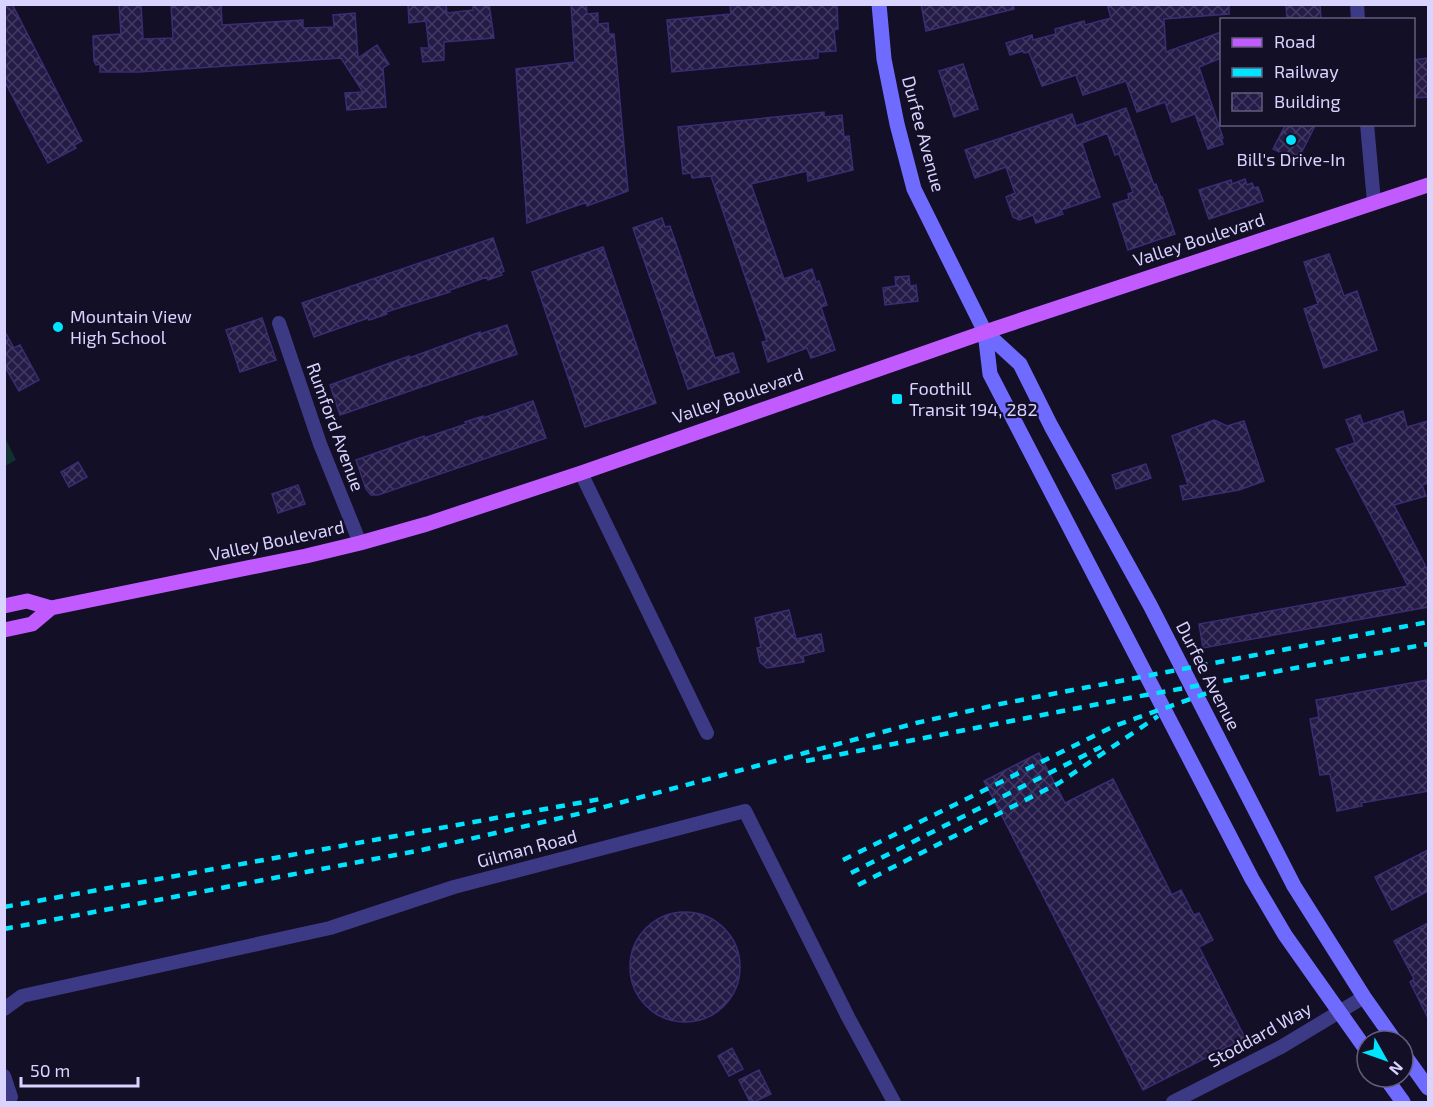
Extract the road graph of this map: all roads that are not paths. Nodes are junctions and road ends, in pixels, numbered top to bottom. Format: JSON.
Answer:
{"nodes":[{"id":1,"x":879,"y":4,"type":"edge"},
{"id":2,"x":1367,"y":126,"type":"edge"},
{"id":3,"x":1428,"y":184,"type":"edge"},
{"id":4,"x":1374,"y":202,"type":"junction"},
{"id":5,"x":279,"y":323,"type":"dead end"},
{"id":6,"x":985,"y":332,"type":"junction"},
{"id":7,"x":581,"y":472,"type":"junction"},
{"id":8,"x":360,"y":543,"type":"junction"},
{"id":9,"x":4,"y":606,"type":"edge"},
{"id":10,"x":51,"y":608,"type":"junction"},
{"id":11,"x":4,"y":630,"type":"edge"},
{"id":12,"x":707,"y":733,"type":"dead end"},
{"id":13,"x":1364,"y":997,"type":"junction"},
{"id":14,"x":4,"y":1009,"type":"edge"},
{"id":15,"x":1339,"y":1011,"type":"junction"},
{"id":16,"x":1387,"y":1029,"type":"edge"},
{"id":17,"x":1355,"y":1034,"type":"edge"},
{"id":18,"x":1415,"y":1070,"type":"edge"},
{"id":19,"x":4,"y":1076,"type":"edge"},
{"id":20,"x":1428,"y":1088,"type":"edge"},
{"id":21,"x":1393,"y":1089,"type":"edge"},
{"id":22,"x":11,"y":1097,"type":"dead end"},
{"id":23,"x":894,"y":1102,"type":"edge"},
{"id":24,"x":1173,"y":1102,"type":"edge"},
{"id":25,"x":1402,"y":1102,"type":"edge"}],
"edges":[{"from":1,"to":6,"type":"main road","name":"Durfee Avenue"},
{"from":2,"to":4,"type":"street"},
{"from":3,"to":4,"type":"main road","name":"Valley Boulevard"},
{"from":4,"to":6,"type":"main road","name":"Valley Boulevard"},
{"from":5,"to":8,"type":"street","name":"Rumford Avenue"},
{"from":6,"to":7,"type":"main road","name":"Valley Boulevard"},
{"from":6,"to":13,"type":"main road","name":"Durfee Avenue"},
{"from":6,"to":15,"type":"main road","name":"Durfee Avenue"},
{"from":7,"to":8,"type":"main road","name":"Valley Boulevard"},
{"from":7,"to":12,"type":"street"},
{"from":8,"to":10,"type":"main road","name":"Valley Boulevard"},
{"from":9,"to":10,"type":"main road","name":"Valley Boulevard"},
{"from":10,"to":11,"type":"main road","name":"Valley Boulevard"},
{"from":13,"to":15,"type":"street","name":"Stoddard Way"},
{"from":13,"to":16,"type":"main road","name":"Durfee Avenue"},
{"from":14,"to":23,"type":"street","name":"Gilman Road"},
{"from":15,"to":17,"type":"main road","name":"Durfee Avenue"},
{"from":15,"to":24,"type":"street","name":"Stoddard Way"},
{"from":18,"to":20,"type":"main road"},
{"from":19,"to":22,"type":"street"},
{"from":21,"to":25,"type":"main road"}]}
